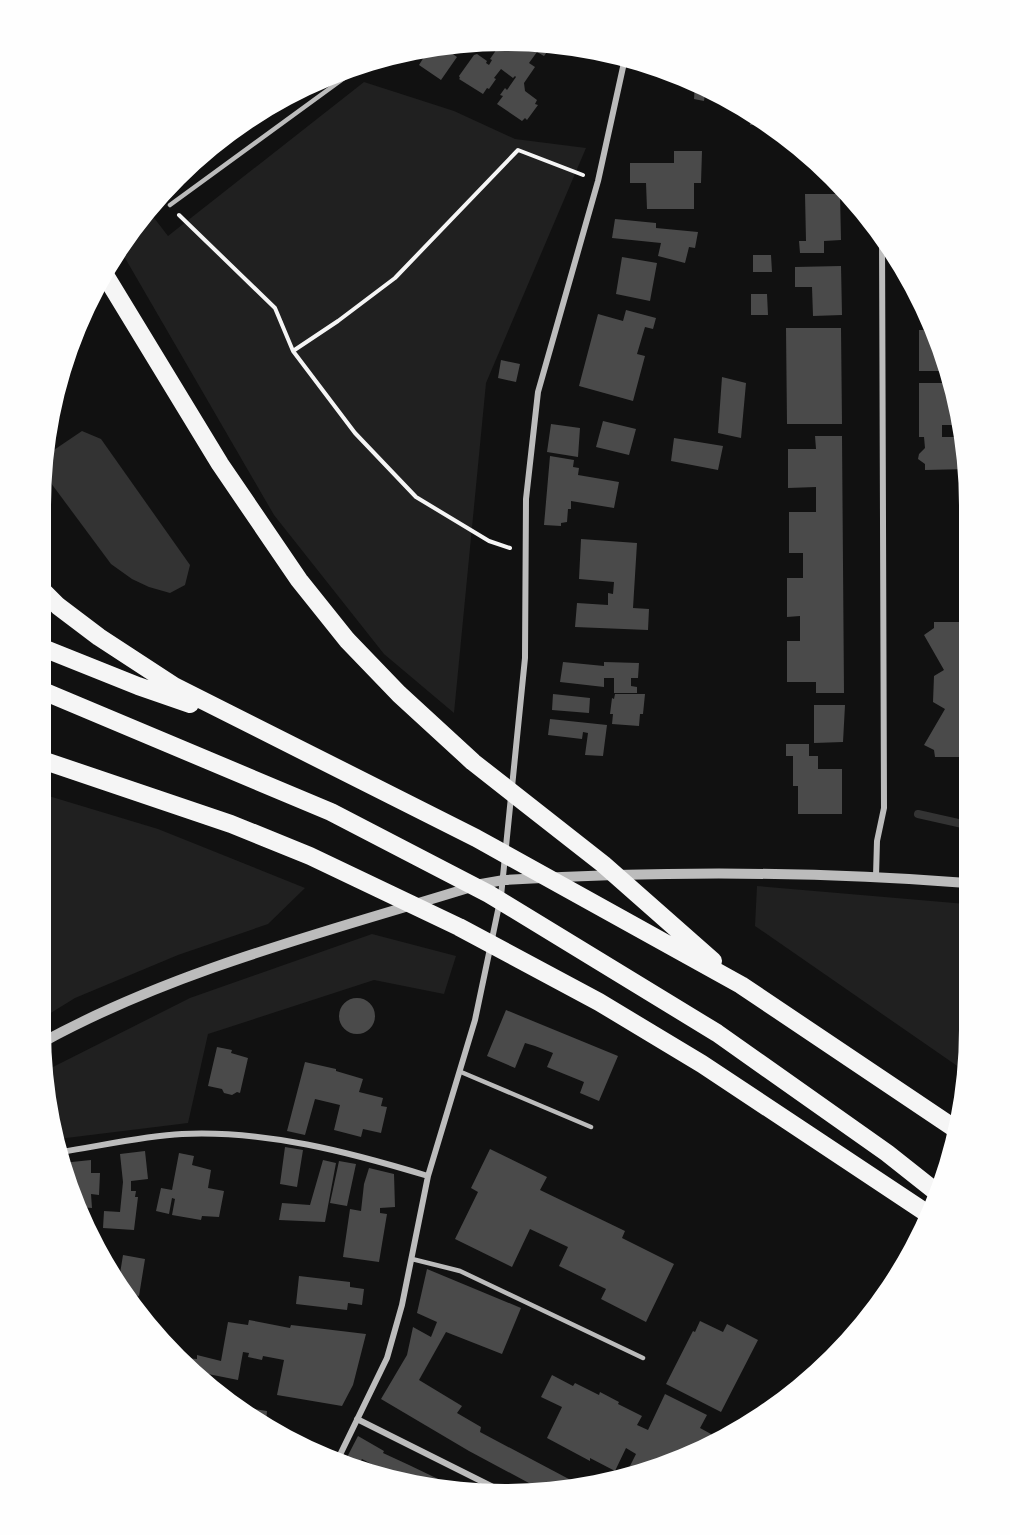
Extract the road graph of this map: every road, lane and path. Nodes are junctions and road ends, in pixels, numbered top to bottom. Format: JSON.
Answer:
{"nodes":[{"id":1,"x":623,"y":66,"type":"edge"},
{"id":2,"x":336,"y":84,"type":"edge"},
{"id":3,"x":598,"y":181,"type":"junction"},
{"id":4,"x":170,"y":206,"type":"joint"},
{"id":5,"x":882,"y":253,"type":"edge"},
{"id":6,"x":110,"y":283,"type":"edge"},
{"id":7,"x":293,"y":351,"type":"junction"},
{"id":8,"x":525,"y":552,"type":"junction"},
{"id":9,"x":51,"y":598,"type":"edge"},
{"id":10,"x":51,"y":651,"type":"edge"},
{"id":11,"x":51,"y":694,"type":"edge"},
{"id":12,"x":248,"y":724,"type":"junction"},
{"id":13,"x":51,"y":763,"type":"edge"},
{"id":14,"x":876,"y":876,"type":"junction"},
{"id":15,"x":504,"y":880,"type":"junction"},
{"id":16,"x":959,"y":882,"type":"edge"},
{"id":17,"x":741,"y":986,"type":"junction"},
{"id":18,"x":51,"y":1038,"type":"edge"},
{"id":19,"x":460,"y":1072,"type":"junction"},
{"id":20,"x":949,"y":1125,"type":"edge"},
{"id":21,"x":591,"y":1128,"type":"dead end"},
{"id":22,"x":67,"y":1151,"type":"edge"},
{"id":23,"x":428,"y":1176,"type":"junction"},
{"id":24,"x":931,"y":1187,"type":"edge"},
{"id":25,"x":921,"y":1210,"type":"edge"},
{"id":26,"x":412,"y":1258,"type":"junction"},
{"id":27,"x":643,"y":1358,"type":"dead end"},
{"id":28,"x":357,"y":1419,"type":"junction"},
{"id":29,"x":341,"y":1453,"type":"edge"},
{"id":30,"x":485,"y":1483,"type":"edge"}],
"edges":[{"from":1,"to":3,"type":"street"},
{"from":2,"to":4,"type":"lane"},
{"from":3,"to":7,"type":"path"},
{"from":3,"to":8,"type":"street"},
{"from":4,"to":7,"type":"path"},
{"from":5,"to":14,"type":"street"},
{"from":6,"to":17,"type":"highway"},
{"from":7,"to":8,"type":"path"},
{"from":8,"to":15,"type":"street"},
{"from":9,"to":12,"type":"highway"},
{"from":10,"to":12,"type":"highway"},
{"from":11,"to":24,"type":"highway"},
{"from":12,"to":17,"type":"highway"},
{"from":13,"to":25,"type":"highway"},
{"from":14,"to":15,"type":"street"},
{"from":14,"to":16,"type":"street"},
{"from":15,"to":18,"type":"street"},
{"from":15,"to":19,"type":"street"},
{"from":17,"to":20,"type":"highway"},
{"from":19,"to":21,"type":"lane"},
{"from":19,"to":23,"type":"street"},
{"from":22,"to":23,"type":"street"},
{"from":23,"to":26,"type":"street"},
{"from":26,"to":27,"type":"lane"},
{"from":26,"to":28,"type":"street"},
{"from":28,"to":29,"type":"street"},
{"from":28,"to":30,"type":"street"}]}
